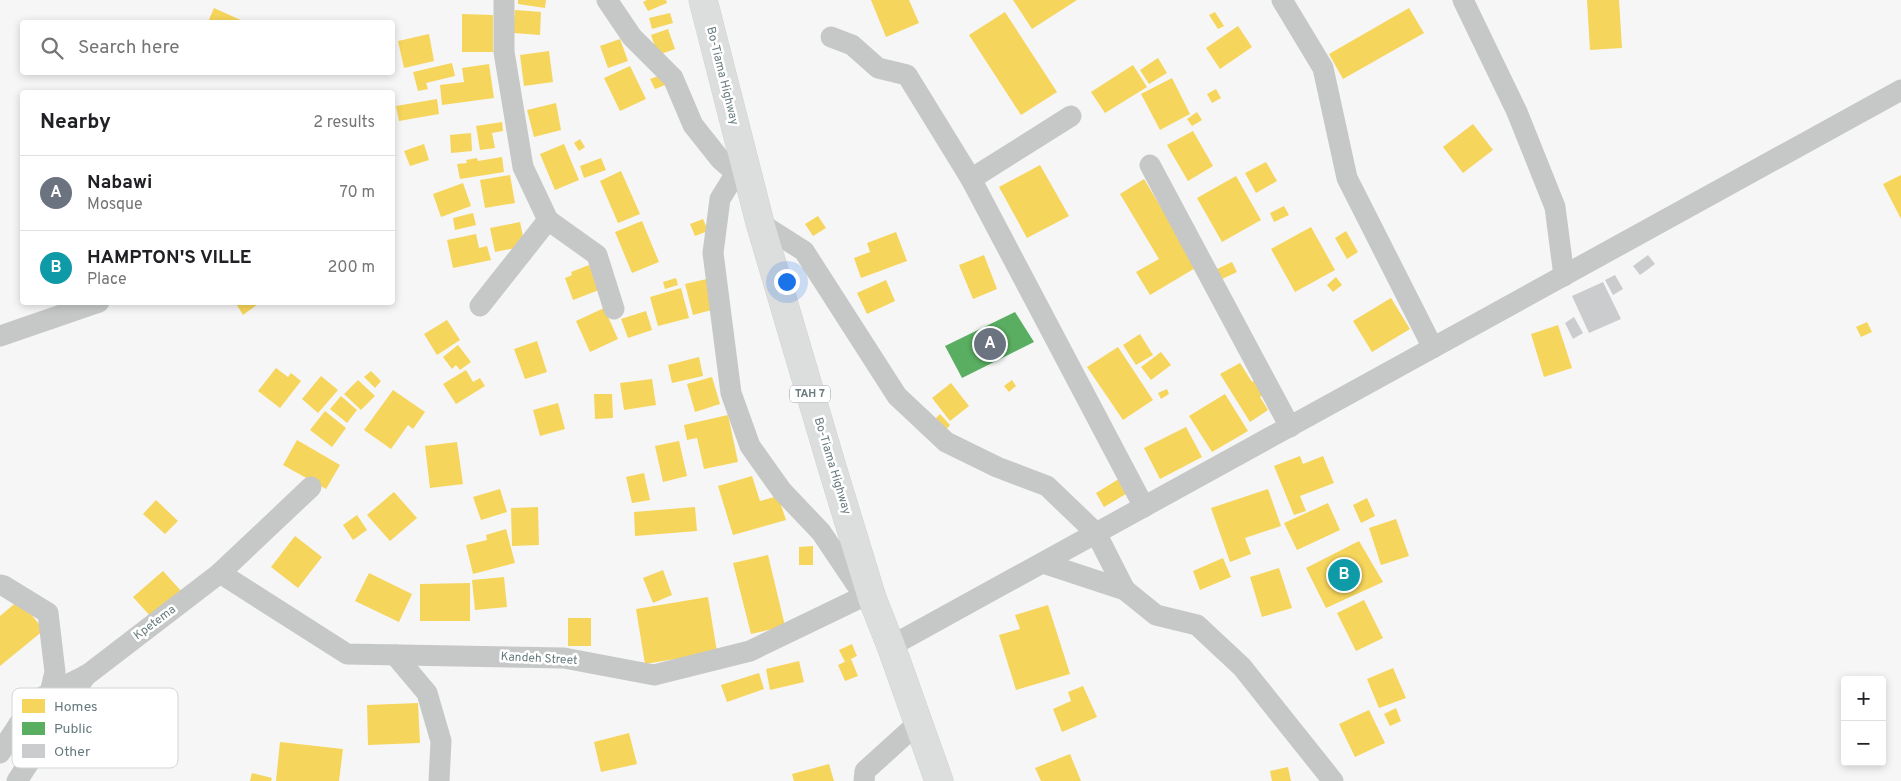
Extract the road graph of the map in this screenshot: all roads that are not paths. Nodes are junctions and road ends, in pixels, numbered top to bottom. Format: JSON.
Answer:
{"nodes":[{"id":1,"x":504,"y":0,"type":"edge"},
{"id":2,"x":606,"y":0,"type":"edge"},
{"id":3,"x":703,"y":0,"type":"edge"},
{"id":4,"x":1282,"y":0,"type":"edge"},
{"id":5,"x":1463,"y":0,"type":"edge"},
{"id":6,"x":831,"y":37,"type":"dead end"},
{"id":7,"x":1901,"y":90,"type":"edge"},
{"id":8,"x":1071,"y":116,"type":"dead end"},
{"id":9,"x":1150,"y":165,"type":"dead end"},
{"id":10,"x":741,"y":170,"type":"junction"},
{"id":11,"x":971,"y":178,"type":"junction"},
{"id":12,"x":548,"y":220,"type":"junction"},
{"id":13,"x":760,"y":223,"type":"junction"},
{"id":14,"x":1564,"y":276,"type":"junction"},
{"id":15,"x":90,"y":305,"type":"edge"},
{"id":16,"x":480,"y":306,"type":"dead end"},
{"id":17,"x":614,"y":309,"type":"dead end"},
{"id":18,"x":0,"y":336,"type":"edge"},
{"id":19,"x":1433,"y":348,"type":"junction"},
{"id":20,"x":1290,"y":427,"type":"junction"},
{"id":21,"x":310,"y":487,"type":"dead end"},
{"id":22,"x":1144,"y":507,"type":"junction"},
{"id":23,"x":1096,"y":533,"type":"junction"},
{"id":24,"x":1043,"y":563,"type":"junction"},
{"id":25,"x":220,"y":573,"type":"junction"},
{"id":26,"x":0,"y":585,"type":"edge"},
{"id":27,"x":1125,"y":590,"type":"junction"},
{"id":28,"x":868,"y":597,"type":"junction"},
{"id":29,"x":891,"y":646,"type":"junction"},
{"id":30,"x":395,"y":655,"type":"junction"},
{"id":31,"x":87,"y":675,"type":"junction"},
{"id":32,"x":51,"y":688,"type":"edge"},
{"id":33,"x":60,"y":688,"type":"edge"},
{"id":34,"x":78,"y":688,"type":"edge"},
{"id":35,"x":918,"y":722,"type":"junction"},
{"id":36,"x":12,"y":735,"type":"edge"},
{"id":37,"x":0,"y":753,"type":"edge"},
{"id":38,"x":26,"y":768,"type":"edge"},
{"id":39,"x":17,"y":781,"type":"edge"},
{"id":40,"x":439,"y":781,"type":"edge"},
{"id":41,"x":864,"y":781,"type":"edge"},
{"id":42,"x":939,"y":781,"type":"edge"},
{"id":43,"x":1333,"y":781,"type":"edge"}],
"edges":[{"from":1,"to":12,"type":"street"},
{"from":2,"to":10,"type":"street"},
{"from":3,"to":10,"type":"highway","name":"Bo-Tiama Highway","number":"TAH 7"},
{"from":4,"to":19,"type":"street"},
{"from":5,"to":14,"type":"street"},
{"from":6,"to":11,"type":"street"},
{"from":7,"to":14,"type":"street"},
{"from":8,"to":11,"type":"street"},
{"from":9,"to":20,"type":"street"},
{"from":10,"to":13,"type":"highway","name":"Bo-Tiama Highway","number":"TAH 7"},
{"from":10,"to":28,"type":"street"},
{"from":11,"to":22,"type":"street"},
{"from":12,"to":16,"type":"street"},
{"from":12,"to":17,"type":"street"},
{"from":13,"to":23,"type":"street"},
{"from":13,"to":28,"type":"highway","name":"Bo-Tiama Highway","number":"TAH 7"},
{"from":14,"to":19,"type":"street"},
{"from":15,"to":18,"type":"street"},
{"from":19,"to":20,"type":"street"},
{"from":20,"to":22,"type":"street"},
{"from":21,"to":25,"type":"street","name":"Kpetema"},
{"from":22,"to":23,"type":"street"},
{"from":23,"to":24,"type":"street"},
{"from":23,"to":27,"type":"street"},
{"from":24,"to":27,"type":"street"},
{"from":24,"to":29,"type":"street"},
{"from":25,"to":30,"type":"street","name":"Kandeh Street"},
{"from":25,"to":31,"type":"street","name":"Kpetema"},
{"from":26,"to":32,"type":"street"},
{"from":27,"to":43,"type":"street"},
{"from":28,"to":29,"type":"highway","name":"Bo-Tiama Highway","number":"TAH 7"},
{"from":28,"to":30,"type":"street","name":"Kandeh Street"},
{"from":29,"to":35,"type":"highway","name":"Bo-Tiama Highway","number":"TAH 7"},
{"from":30,"to":40,"type":"street"},
{"from":31,"to":33,"type":"street","name":"Kpetema"},
{"from":31,"to":34,"type":"street"},
{"from":35,"to":41,"type":"street"},
{"from":35,"to":42,"type":"highway","name":"Bo-Tiama Highway","number":"TAH 7"},
{"from":36,"to":37,"type":"street","name":"Kpetema"},
{"from":38,"to":39,"type":"street"}]}
